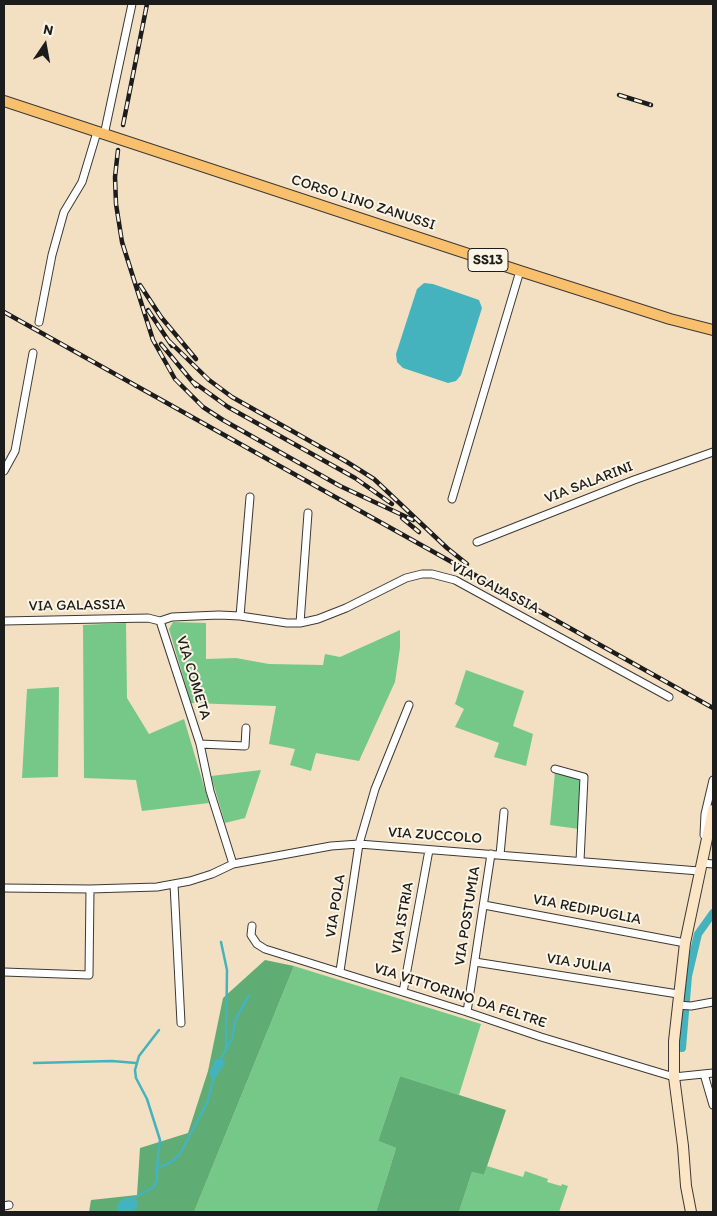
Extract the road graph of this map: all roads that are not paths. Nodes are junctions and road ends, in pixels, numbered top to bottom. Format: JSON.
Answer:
{"nodes":[{"id":1,"x":132,"y":4,"type":"edge"},
{"id":2,"x":4,"y":101,"type":"edge"},
{"id":3,"x":100,"y":133,"type":"junction"},
{"id":4,"x":520,"y":271,"type":"junction"},
{"id":5,"x":39,"y":322,"type":"dead end"},
{"id":6,"x":713,"y":330,"type":"edge"},
{"id":7,"x":33,"y":353,"type":"dead end"},
{"id":8,"x":713,"y":452,"type":"edge"},
{"id":9,"x":4,"y":471,"type":"edge"},
{"id":10,"x":250,"y":497,"type":"dead end"},
{"id":11,"x":452,"y":499,"type":"dead end"},
{"id":12,"x":308,"y":513,"type":"dead end"},
{"id":13,"x":476,"y":542,"type":"dead end"},
{"id":14,"x":240,"y":616,"type":"junction"},
{"id":15,"x":4,"y":621,"type":"edge"},
{"id":16,"x":160,"y":621,"type":"junction"},
{"id":17,"x":300,"y":623,"type":"junction"},
{"id":18,"x":669,"y":697,"type":"dead end"},
{"id":19,"x":409,"y":705,"type":"dead end"},
{"id":20,"x":246,"y":728,"type":"dead end"},
{"id":21,"x":200,"y":744,"type":"junction"},
{"id":22,"x":555,"y":769,"type":"dead end"},
{"id":23,"x":713,"y":780,"type":"edge"},
{"id":24,"x":713,"y":810,"type":"edge"},
{"id":25,"x":504,"y":812,"type":"dead end"},
{"id":26,"x":360,"y":844,"type":"junction"},
{"id":27,"x":704,"y":848,"type":"junction"},
{"id":28,"x":429,"y":850,"type":"junction"},
{"id":29,"x":492,"y":854,"type":"junction"},
{"id":30,"x":500,"y":855,"type":"junction"},
{"id":31,"x":580,"y":861,"type":"junction"},
{"id":32,"x":233,"y":864,"type":"junction"},
{"id":33,"x":713,"y":864,"type":"edge"},
{"id":34,"x":700,"y":867,"type":"junction"},
{"id":35,"x":174,"y":884,"type":"junction"},
{"id":36,"x":4,"y":888,"type":"edge"},
{"id":37,"x":90,"y":889,"type":"junction"},
{"id":38,"x":484,"y":905,"type":"junction"},
{"id":39,"x":252,"y":926,"type":"dead end"},
{"id":40,"x":685,"y":942,"type":"junction"},
{"id":41,"x":475,"y":962,"type":"junction"},
{"id":42,"x":340,"y":971,"type":"junction"},
{"id":43,"x":4,"y":972,"type":"edge"},
{"id":44,"x":403,"y":992,"type":"junction"},
{"id":45,"x":678,"y":994,"type":"junction"},
{"id":46,"x":713,"y":1002,"type":"edge"},
{"id":47,"x":684,"y":1006,"type":"junction"},
{"id":48,"x":467,"y":1012,"type":"junction"},
{"id":49,"x":181,"y":1023,"type":"dead end"},
{"id":50,"x":713,"y":1073,"type":"edge"},
{"id":51,"x":704,"y":1074,"type":"junction"},
{"id":52,"x":674,"y":1077,"type":"junction"},
{"id":53,"x":713,"y":1105,"type":"edge"},
{"id":54,"x":691,"y":1212,"type":"edge"}],
"edges":[{"from":1,"to":3,"type":"street"},
{"from":2,"to":3,"type":"main road","name":"CORSO LINO ZANUSSI","number":"SS13"},
{"from":3,"to":4,"type":"main road","name":"CORSO LINO ZANUSSI","number":"SS13"},
{"from":3,"to":5,"type":"street"},
{"from":4,"to":6,"type":"main road","name":"CORSO LINO ZANUSSI","number":"SS13"},
{"from":4,"to":11,"type":"street"},
{"from":7,"to":9,"type":"street"},
{"from":8,"to":13,"type":"street","name":"VIA SALARINI"},
{"from":10,"to":14,"type":"street"},
{"from":12,"to":17,"type":"street"},
{"from":14,"to":16,"type":"street","name":"VIA GALASSIA"},
{"from":14,"to":17,"type":"street","name":"VIA GALASSIA"},
{"from":15,"to":16,"type":"street","name":"VIA GALASSIA"},
{"from":16,"to":21,"type":"street","name":"VIA COMETA"},
{"from":17,"to":18,"type":"street","name":"VIA GALASSIA"},
{"from":19,"to":26,"type":"street","name":"VIA POLA"},
{"from":20,"to":21,"type":"street"},
{"from":21,"to":32,"type":"street","name":"VIA COMETA"},
{"from":22,"to":31,"type":"street"},
{"from":23,"to":27,"type":"street"},
{"from":24,"to":27,"type":"main road"},
{"from":25,"to":30,"type":"street"},
{"from":26,"to":28,"type":"street","name":"VIA ZUCCOLO"},
{"from":26,"to":32,"type":"street","name":"VIA ZUCCOLO"},
{"from":26,"to":42,"type":"street","name":"VIA POLA"},
{"from":27,"to":34,"type":"main road"},
{"from":28,"to":29,"type":"street","name":"VIA ZUCCOLO"},
{"from":28,"to":44,"type":"street","name":"VIA ISTRIA"},
{"from":29,"to":30,"type":"street","name":"VIA ZUCCOLO"},
{"from":29,"to":38,"type":"street","name":"VIA POSTUMIA"},
{"from":30,"to":31,"type":"street","name":"VIA ZUCCOLO"},
{"from":31,"to":34,"type":"street","name":"VIA ZUCCOLO"},
{"from":32,"to":35,"type":"street","name":"VIA ZUCCOLO"},
{"from":33,"to":34,"type":"street","name":"VIA ZUCCOLO"},
{"from":34,"to":40,"type":"main road"},
{"from":35,"to":37,"type":"street","name":"VIA ZUCCOLO"},
{"from":35,"to":49,"type":"street"},
{"from":36,"to":37,"type":"street","name":"VIA ZUCCOLO"},
{"from":37,"to":43,"type":"street"},
{"from":38,"to":40,"type":"street","name":"VIA REDIPUGLIA"},
{"from":38,"to":41,"type":"street","name":"VIA POSTUMIA"},
{"from":39,"to":42,"type":"street","name":"VIA VITTORINO DA FELTRE"},
{"from":40,"to":45,"type":"main road"},
{"from":41,"to":45,"type":"street","name":"VIA JULIA"},
{"from":41,"to":48,"type":"street","name":"VIA POSTUMIA"},
{"from":42,"to":44,"type":"street","name":"VIA VITTORINO DA FELTRE"},
{"from":44,"to":48,"type":"street","name":"VIA VITTORINO DA FELTRE"},
{"from":45,"to":47,"type":"main road"},
{"from":46,"to":47,"type":"street"},
{"from":47,"to":52,"type":"main road"},
{"from":48,"to":52,"type":"street","name":"VIA VITTORINO DA FELTRE"},
{"from":50,"to":51,"type":"street"},
{"from":51,"to":52,"type":"street"},
{"from":51,"to":53,"type":"street"},
{"from":52,"to":54,"type":"main road"}]}
